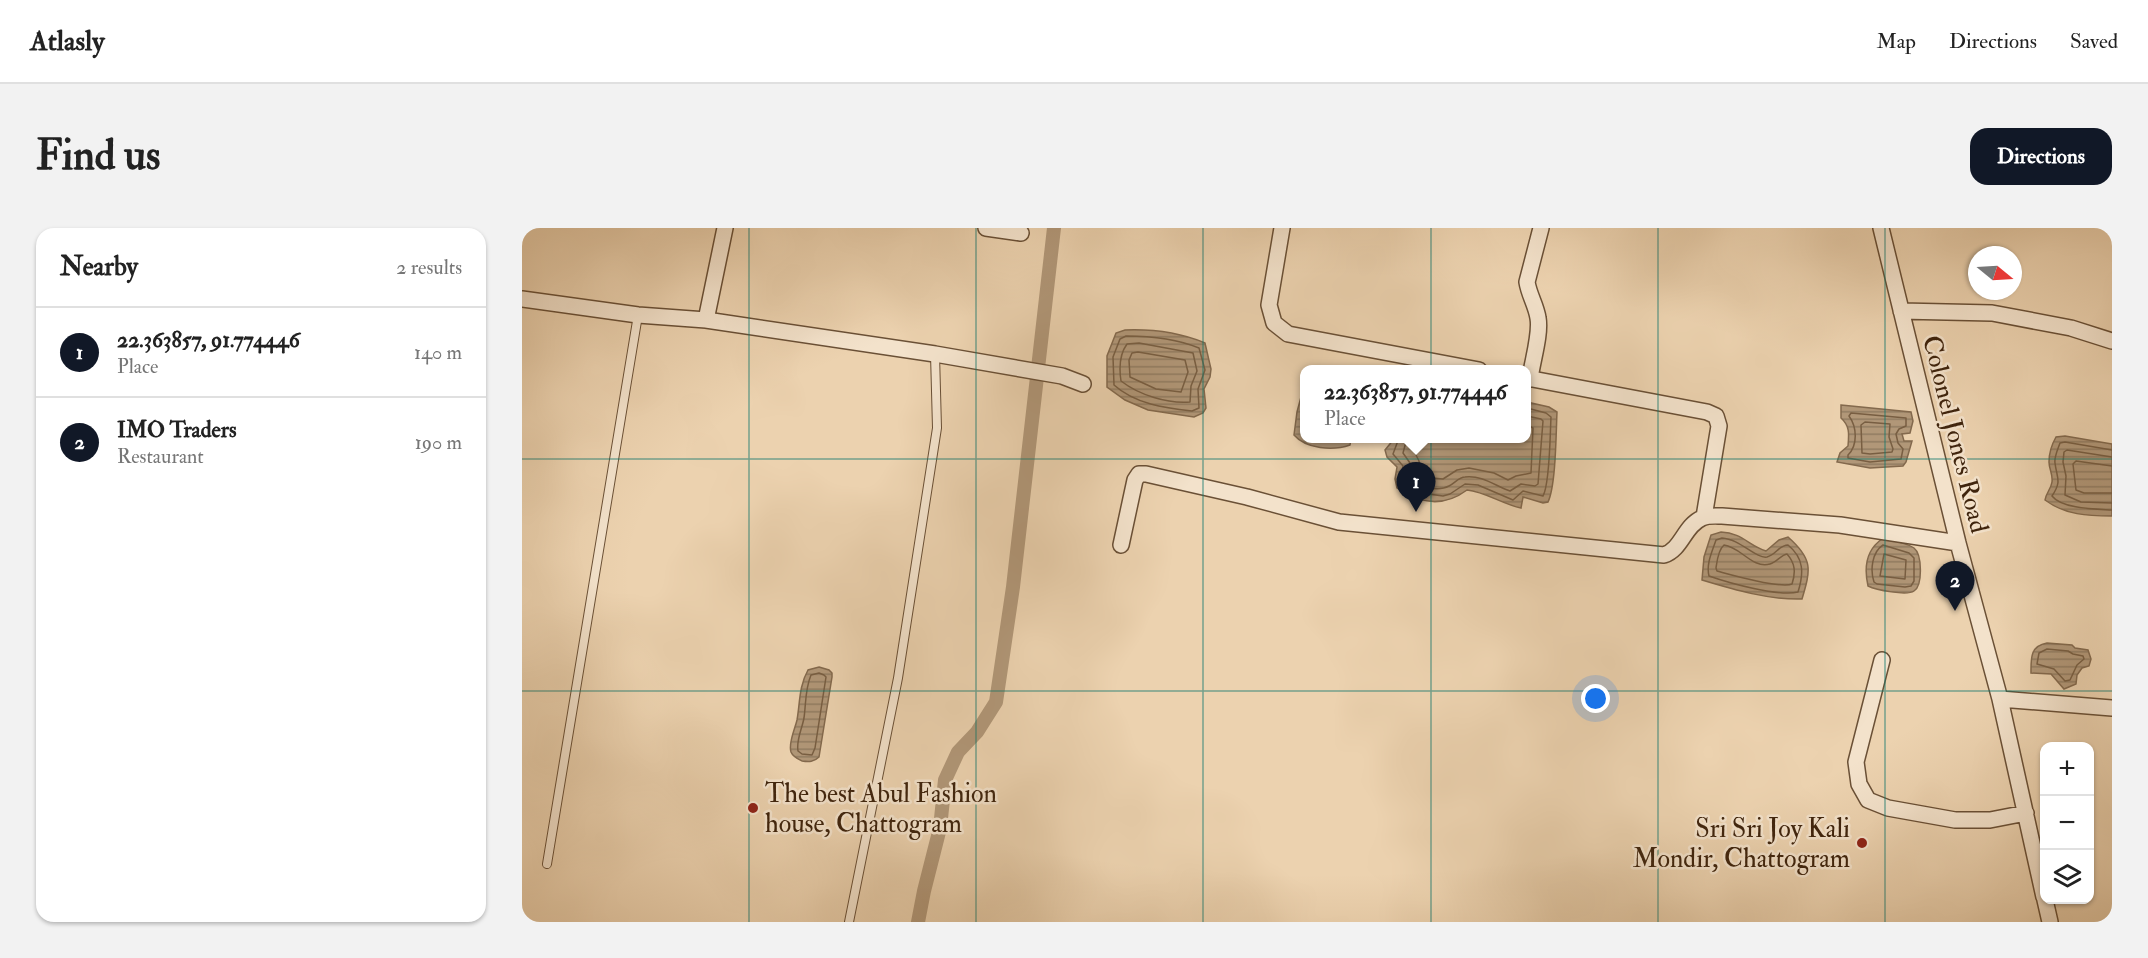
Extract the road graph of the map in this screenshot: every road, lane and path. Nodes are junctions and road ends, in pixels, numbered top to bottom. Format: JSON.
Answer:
{"nodes":[{"id":1,"x":724,"y":228,"type":"edge"},
{"id":2,"x":986,"y":228,"type":"edge"},
{"id":3,"x":1282,"y":228,"type":"edge"},
{"id":4,"x":1540,"y":228,"type":"edge"},
{"id":5,"x":1881,"y":228,"type":"edge"},
{"id":6,"x":1021,"y":233,"type":"dead end"},
{"id":7,"x":522,"y":299,"type":"edge"},
{"id":8,"x":1901,"y":311,"type":"junction"},
{"id":9,"x":638,"y":315,"type":"junction"},
{"id":10,"x":706,"y":320,"type":"junction"},
{"id":11,"x":2112,"y":341,"type":"edge"},
{"id":12,"x":935,"y":354,"type":"junction"},
{"id":13,"x":1457,"y":365,"type":"edge"},
{"id":14,"x":1531,"y":365,"type":"edge"},
{"id":15,"x":1531,"y":380,"type":"edge"},
{"id":16,"x":1083,"y":384,"type":"dead end"},
{"id":17,"x":1704,"y":517,"type":"junction"},
{"id":18,"x":1958,"y":543,"type":"junction"},
{"id":19,"x":1121,"y":545,"type":"dead end"},
{"id":20,"x":1882,"y":660,"type":"dead end"},
{"id":21,"x":2000,"y":699,"type":"junction"},
{"id":22,"x":2112,"y":708,"type":"edge"},
{"id":23,"x":2026,"y":813,"type":"junction"},
{"id":24,"x":546,"y":864,"type":"dead end"},
{"id":25,"x":2040,"y":876,"type":"edge"},
{"id":26,"x":2046,"y":904,"type":"edge"},
{"id":27,"x":849,"y":922,"type":"edge"},
{"id":28,"x":2050,"y":922,"type":"edge"}],
"edges":[{"from":1,"to":10,"type":"street"},
{"from":2,"to":6,"type":"street"},
{"from":3,"to":13,"type":"street"},
{"from":4,"to":14,"type":"street"},
{"from":5,"to":8,"type":"street","name":"Colonel Jones Road"},
{"from":7,"to":9,"type":"street"},
{"from":8,"to":11,"type":"street"},
{"from":8,"to":18,"type":"street","name":"Colonel Jones Road"},
{"from":9,"to":10,"type":"street"},
{"from":9,"to":24,"type":"lane"},
{"from":10,"to":12,"type":"street"},
{"from":12,"to":16,"type":"street"},
{"from":12,"to":27,"type":"lane"},
{"from":15,"to":17,"type":"street"},
{"from":17,"to":18,"type":"street"},
{"from":17,"to":19,"type":"street"},
{"from":18,"to":21,"type":"street","name":"Colonel Jones Road"},
{"from":20,"to":23,"type":"street"},
{"from":21,"to":22,"type":"street"},
{"from":21,"to":23,"type":"street","name":"Colonel Jones Road"},
{"from":23,"to":25,"type":"street","name":"Colonel Jones Road"},
{"from":26,"to":28,"type":"street","name":"Colonel Jones Road"}]}
